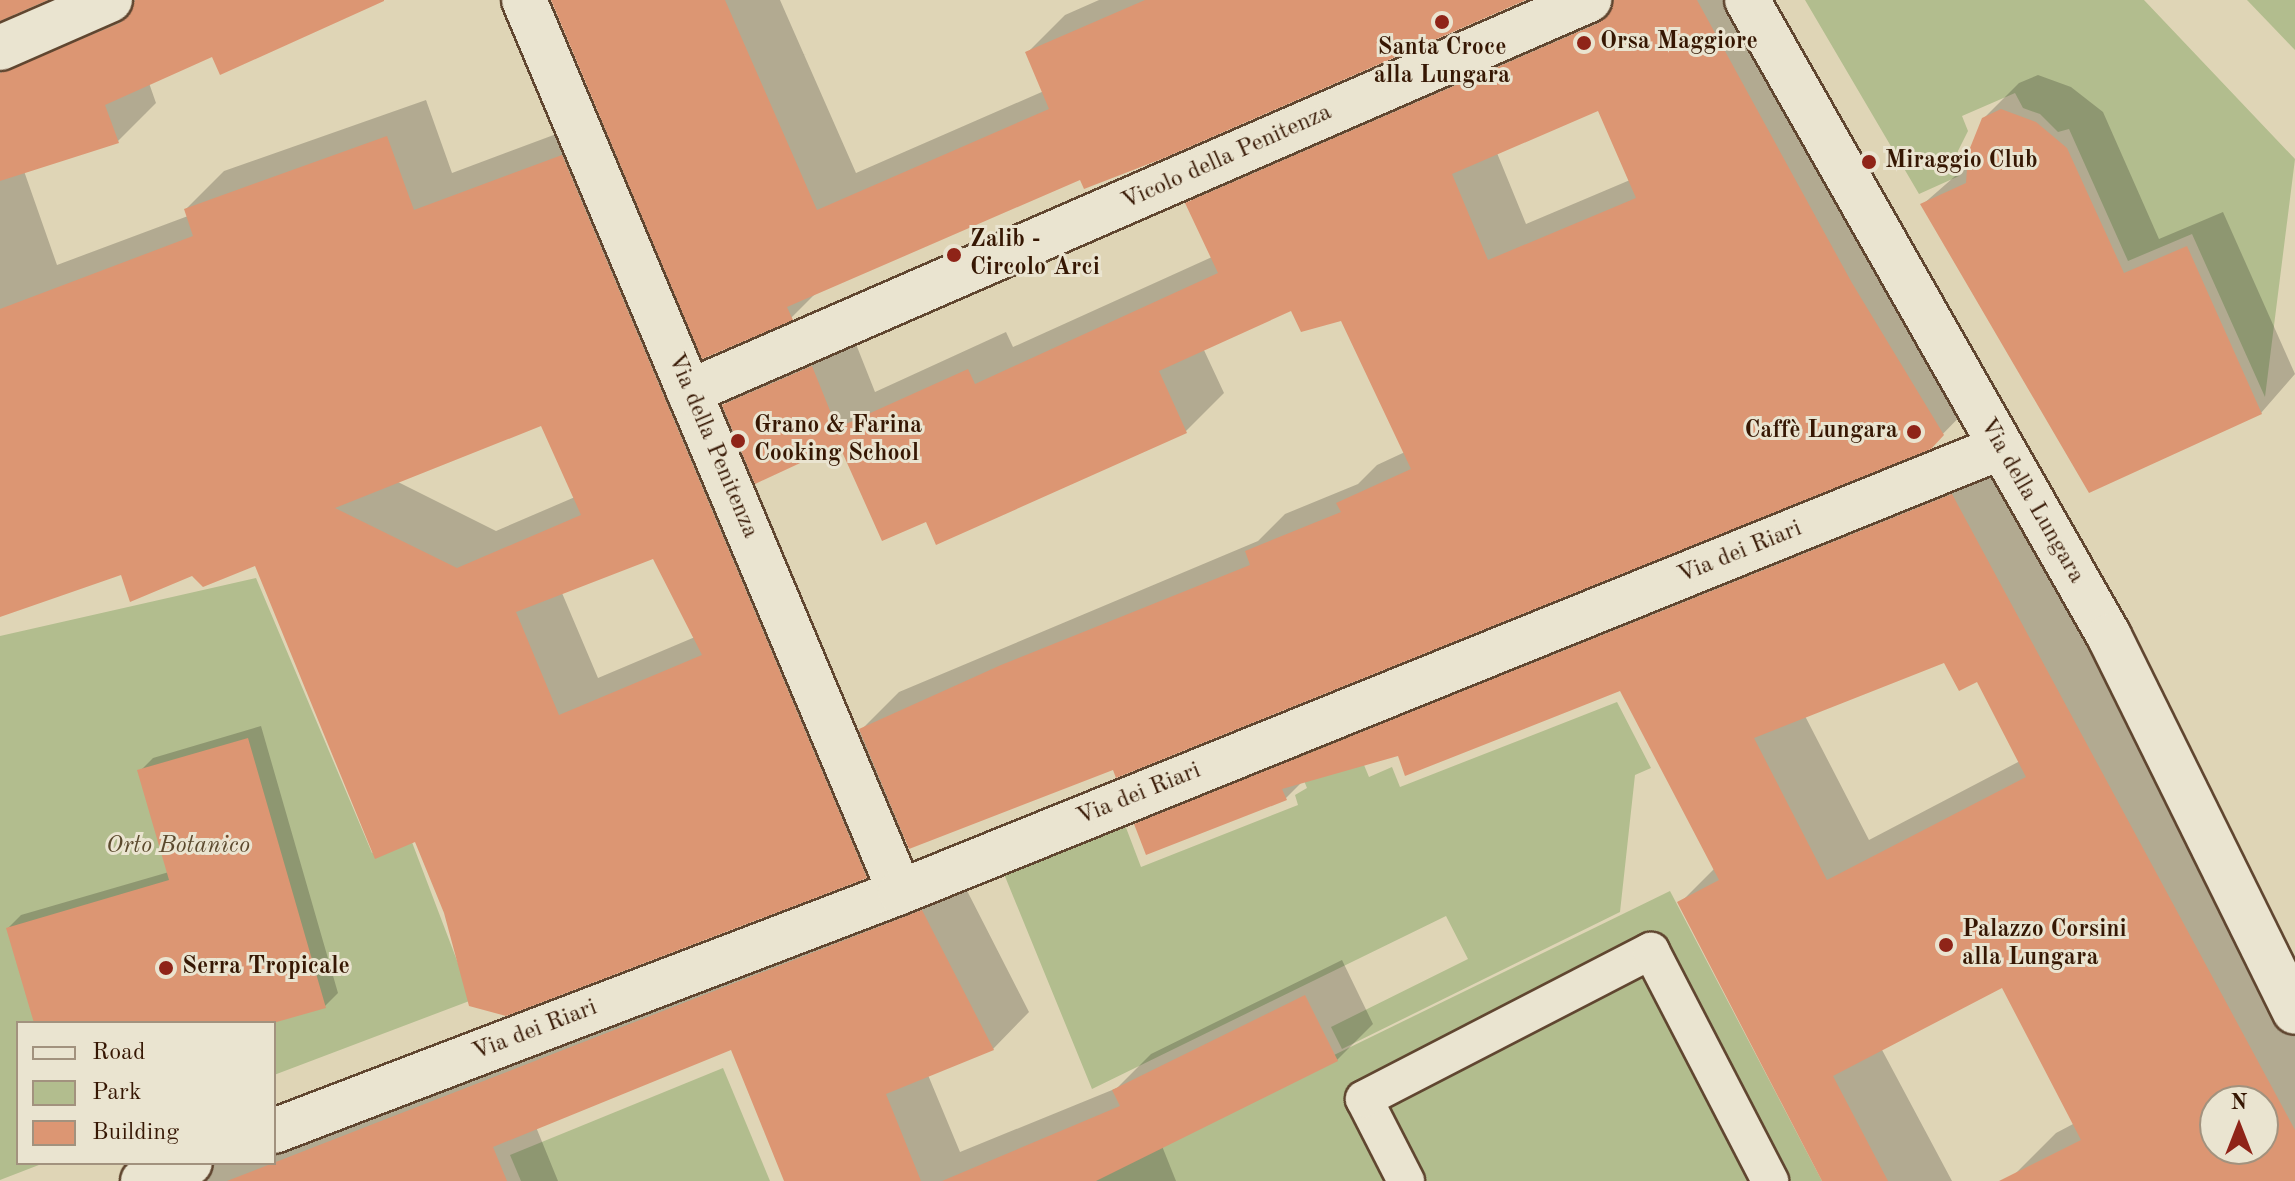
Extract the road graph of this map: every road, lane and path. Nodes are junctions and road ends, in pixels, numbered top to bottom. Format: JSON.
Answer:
{"nodes":[{"id":1,"x":110,"y":0,"type":"edge"},
{"id":2,"x":524,"y":0,"type":"edge"},
{"id":3,"x":1589,"y":0,"type":"edge"},
{"id":4,"x":1747,"y":0,"type":"edge"},
{"id":5,"x":0,"y":48,"type":"edge"},
{"id":6,"x":689,"y":392,"type":"junction"},
{"id":7,"x":1999,"y":448,"type":"junction"},
{"id":8,"x":900,"y":892,"type":"junction"},
{"id":9,"x":2295,"y":1012,"type":"edge"},
{"id":10,"x":276,"y":1130,"type":"edge"},
{"id":11,"x":185,"y":1165,"type":"edge"},
{"id":12,"x":143,"y":1181,"type":"edge"},
{"id":13,"x":1406,"y":1181,"type":"edge"},
{"id":14,"x":1770,"y":1181,"type":"edge"}],
"edges":[{"from":1,"to":5,"type":"street"},
{"from":2,"to":6,"type":"street","name":"Via della Penitenza"},
{"from":3,"to":6,"type":"street","name":"Vicolo della Penitenza"},
{"from":4,"to":7,"type":"street","name":"Via della Lungara"},
{"from":6,"to":8,"type":"street","name":"Via della Penitenza"},
{"from":7,"to":8,"type":"street","name":"Via dei Riari"},
{"from":7,"to":9,"type":"street","name":"Via della Lungara"},
{"from":8,"to":10,"type":"street","name":"Via dei Riari"},
{"from":11,"to":12,"type":"street"},
{"from":13,"to":14,"type":"lane"}]}
